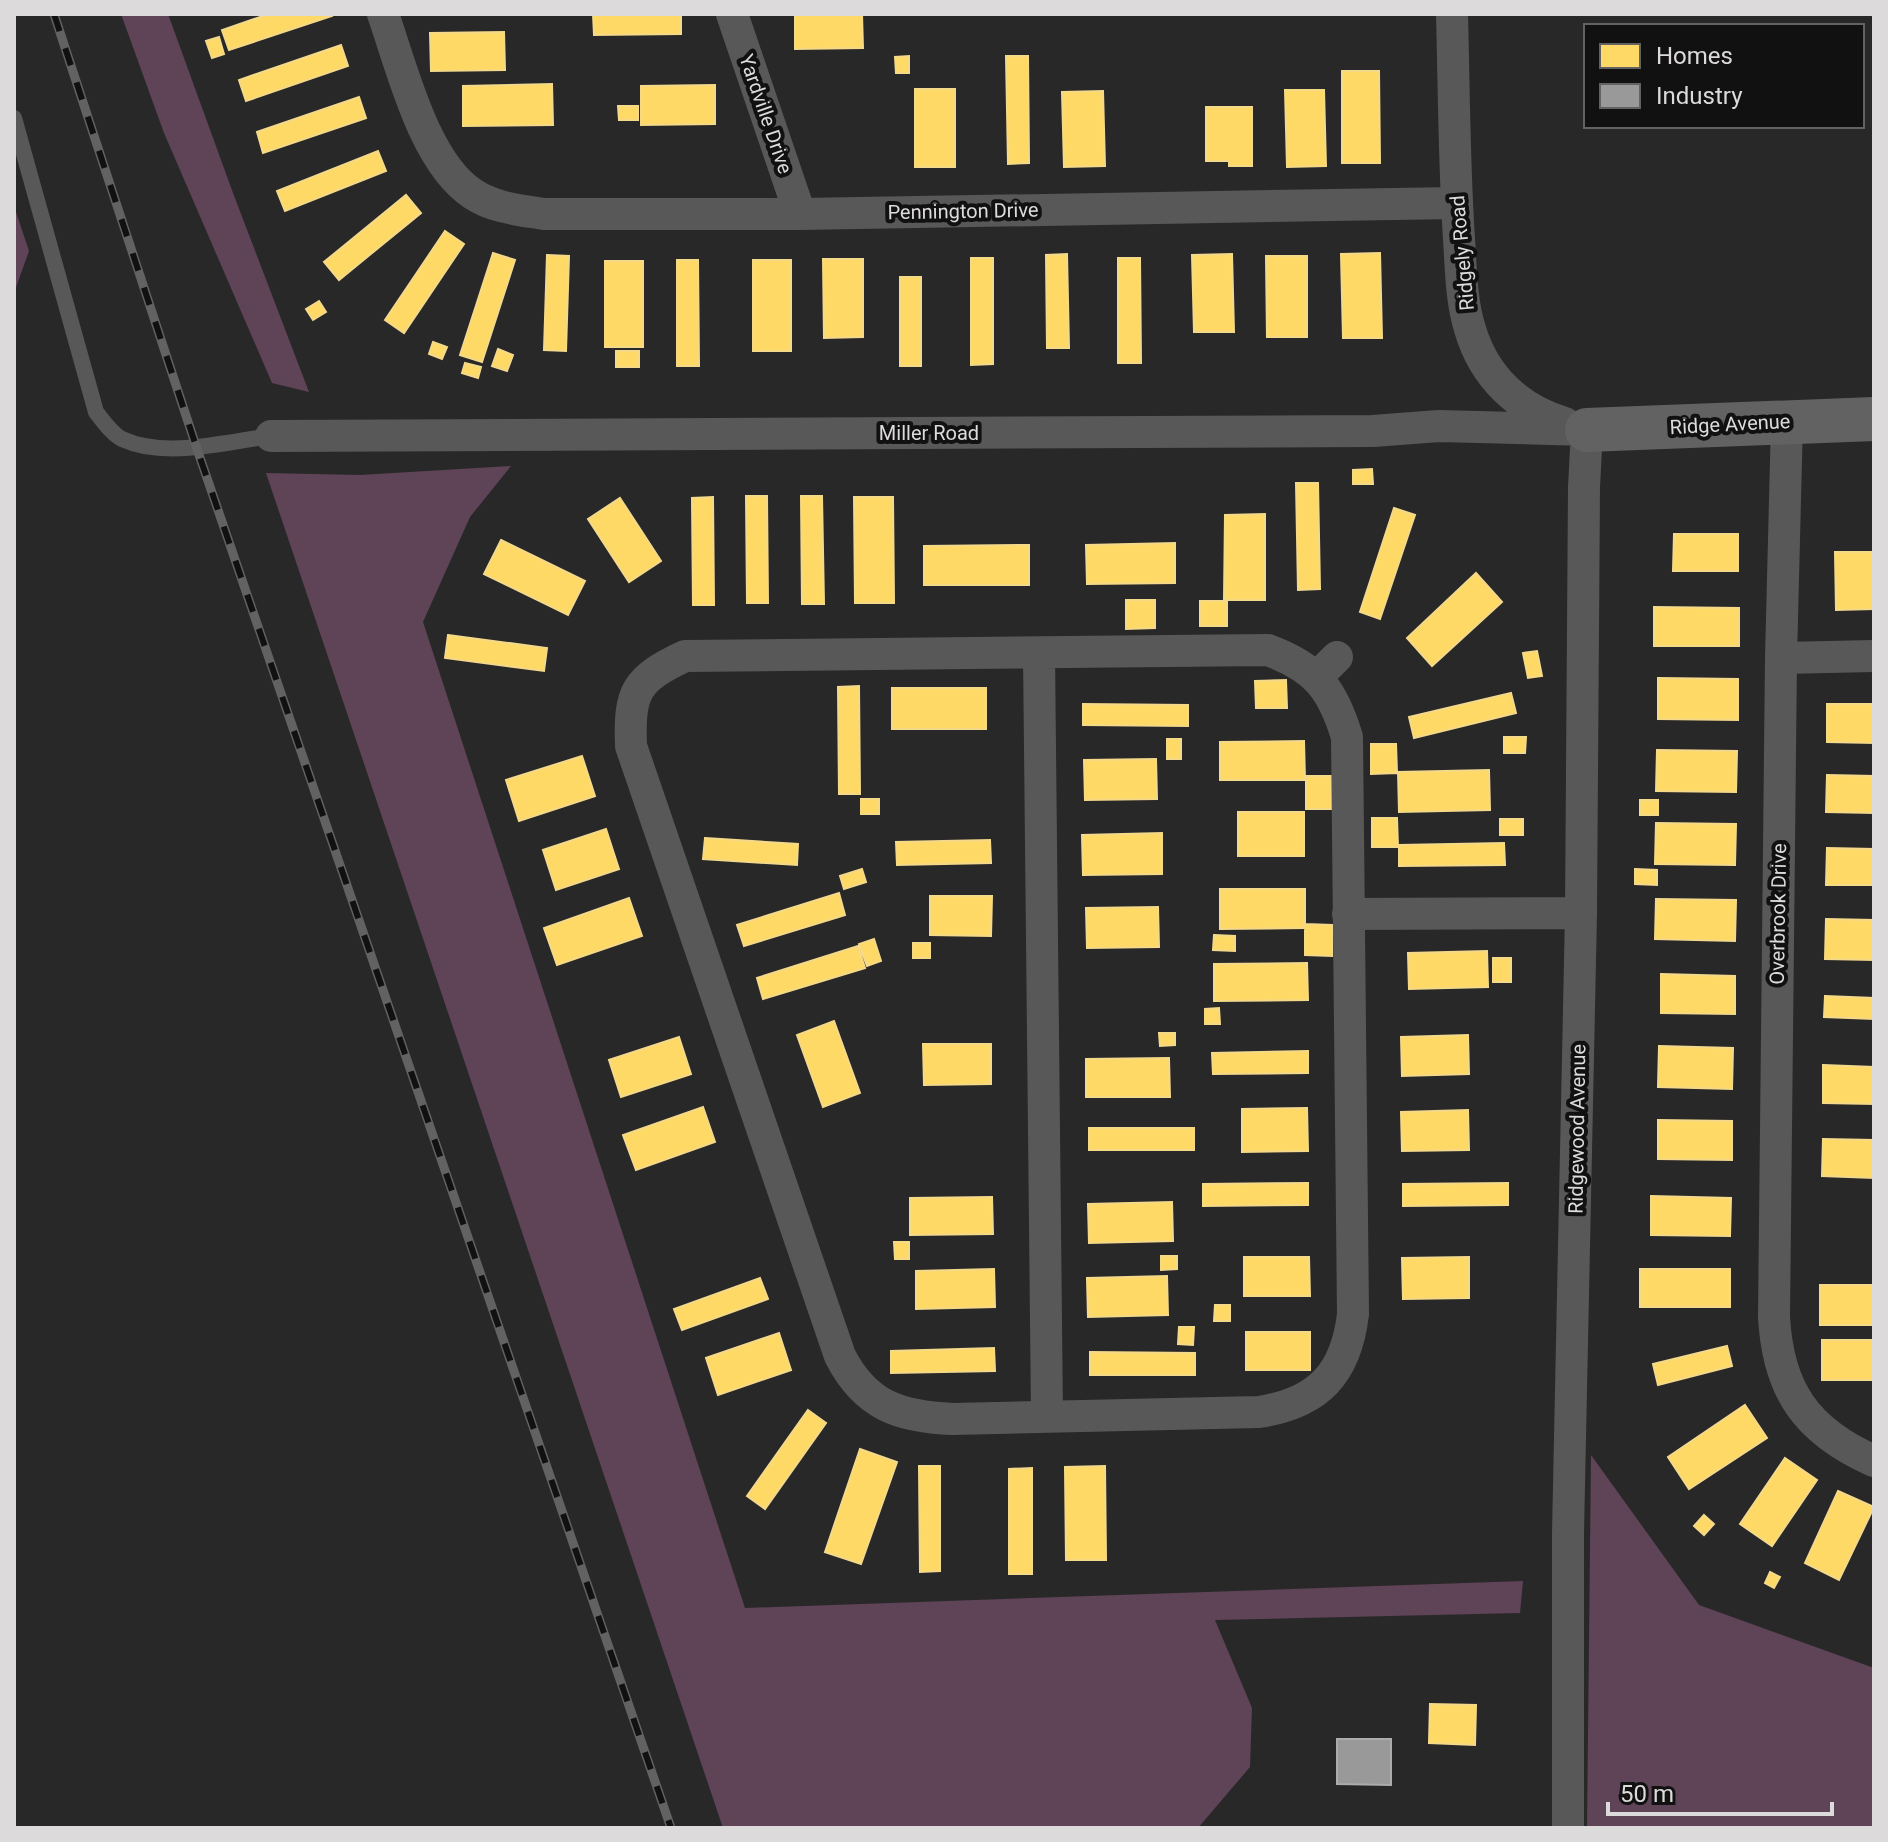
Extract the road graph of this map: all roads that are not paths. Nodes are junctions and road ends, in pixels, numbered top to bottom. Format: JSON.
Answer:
{"nodes":[{"id":1,"x":383,"y":14,"type":"edge"},
{"id":2,"x":732,"y":14,"type":"edge"},
{"id":3,"x":1452,"y":14,"type":"edge"},
{"id":4,"x":14,"y":118,"type":"edge"},
{"id":5,"x":1456,"y":203,"type":"junction"},
{"id":6,"x":800,"y":214,"type":"junction"},
{"id":7,"x":1874,"y":419,"type":"edge"},
{"id":8,"x":1787,"y":421,"type":"junction"},
{"id":9,"x":1587,"y":430,"type":"junction"},
{"id":10,"x":271,"y":436,"type":"joint"},
{"id":11,"x":1039,"y":653,"type":"junction"},
{"id":12,"x":1874,"y":656,"type":"edge"},
{"id":13,"x":1781,"y":658,"type":"junction"},
{"id":14,"x":1581,"y":913,"type":"junction"},
{"id":15,"x":1348,"y":914,"type":"junction"},
{"id":16,"x":1047,"y":1416,"type":"junction"},
{"id":17,"x":1874,"y":1461,"type":"edge"},
{"id":18,"x":1568,"y":1828,"type":"edge"}],
"edges":[{"from":1,"to":6,"type":"street","name":"Pennington Drive"},
{"from":2,"to":6,"type":"street","name":"Yardville Drive"},
{"from":3,"to":5,"type":"street","name":"Ridgely Road"},
{"from":4,"to":10,"type":"lane"},
{"from":5,"to":6,"type":"street","name":"Pennington Drive"},
{"from":5,"to":9,"type":"street","name":"Ridgely Road"},
{"from":7,"to":8,"type":"street","name":"Ridge Avenue"},
{"from":8,"to":9,"type":"street","name":"Ridge Avenue"},
{"from":8,"to":13,"type":"street","name":"Overbrook Drive"},
{"from":9,"to":10,"type":"street","name":"Miller Road"},
{"from":9,"to":14,"type":"street","name":"Ridgewood Avenue"},
{"from":11,"to":15,"type":"street"},
{"from":11,"to":16,"type":"street"},
{"from":11,"to":16,"type":"street"},
{"from":12,"to":13,"type":"street"},
{"from":13,"to":17,"type":"street","name":"Overbrook Drive"},
{"from":14,"to":15,"type":"street"},
{"from":14,"to":18,"type":"street","name":"Ridgewood Avenue"},
{"from":15,"to":16,"type":"street"}]}
